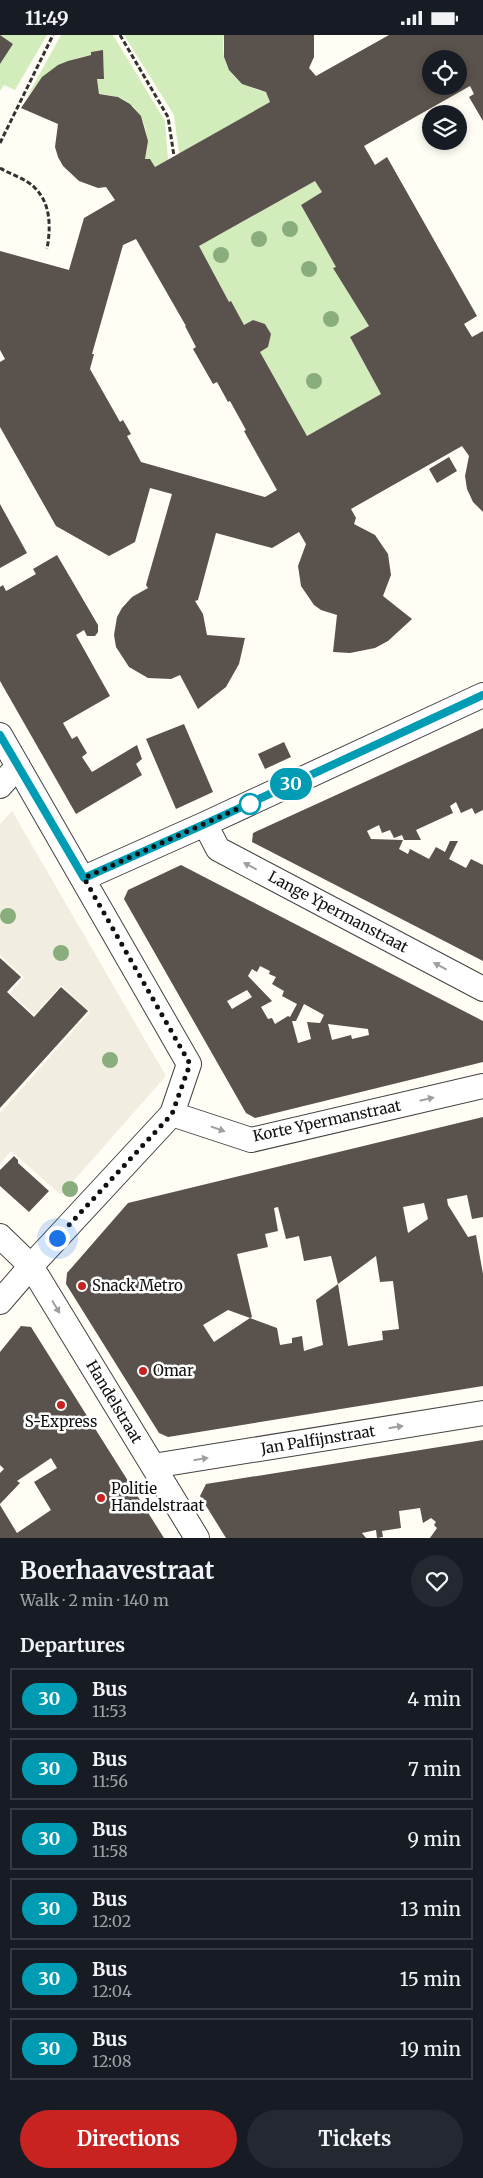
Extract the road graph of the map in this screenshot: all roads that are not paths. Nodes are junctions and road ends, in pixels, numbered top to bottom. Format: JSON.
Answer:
{"nodes":[{"id":1,"x":483,"y":695,"type":"edge"},
{"id":2,"x":0,"y":735,"type":"edge"},
{"id":3,"x":18,"y":766,"type":"junction"},
{"id":4,"x":0,"y":786,"type":"edge"},
{"id":5,"x":205,"y":824,"type":"junction"},
{"id":6,"x":84,"y":878,"type":"junction"},
{"id":7,"x":483,"y":989,"type":"edge"},
{"id":8,"x":483,"y":1086,"type":"edge"},
{"id":9,"x":172,"y":1114,"type":"junction"},
{"id":10,"x":0,"y":1236,"type":"edge"},
{"id":11,"x":31,"y":1266,"type":"junction"},
{"id":12,"x":0,"y":1302,"type":"edge"},
{"id":13,"x":483,"y":1413,"type":"edge"},
{"id":14,"x":153,"y":1466,"type":"junction"},
{"id":15,"x":197,"y":1538,"type":"edge"}],
"edges":[{"from":1,"to":5,"type":"street"},
{"from":2,"to":3,"type":"street"},
{"from":3,"to":4,"type":"street"},
{"from":3,"to":6,"type":"street"},
{"from":5,"to":6,"type":"street"},
{"from":7,"to":5,"type":"street","name":"Lange Ypermanstraat","one_way":true},
{"from":6,"to":9,"type":"street"},
{"from":9,"to":8,"type":"street","name":"Korte Ypermanstraat","one_way":true},
{"from":9,"to":11,"type":"street"},
{"from":10,"to":11,"type":"street","name":"Handelstraat"},
{"from":11,"to":12,"type":"street"},
{"from":11,"to":14,"type":"street","name":"Handelstraat","one_way":true},
{"from":14,"to":13,"type":"street","name":"Jan Palfijnstraat","one_way":true},
{"from":14,"to":15,"type":"street","name":"Handelstraat"}]}
